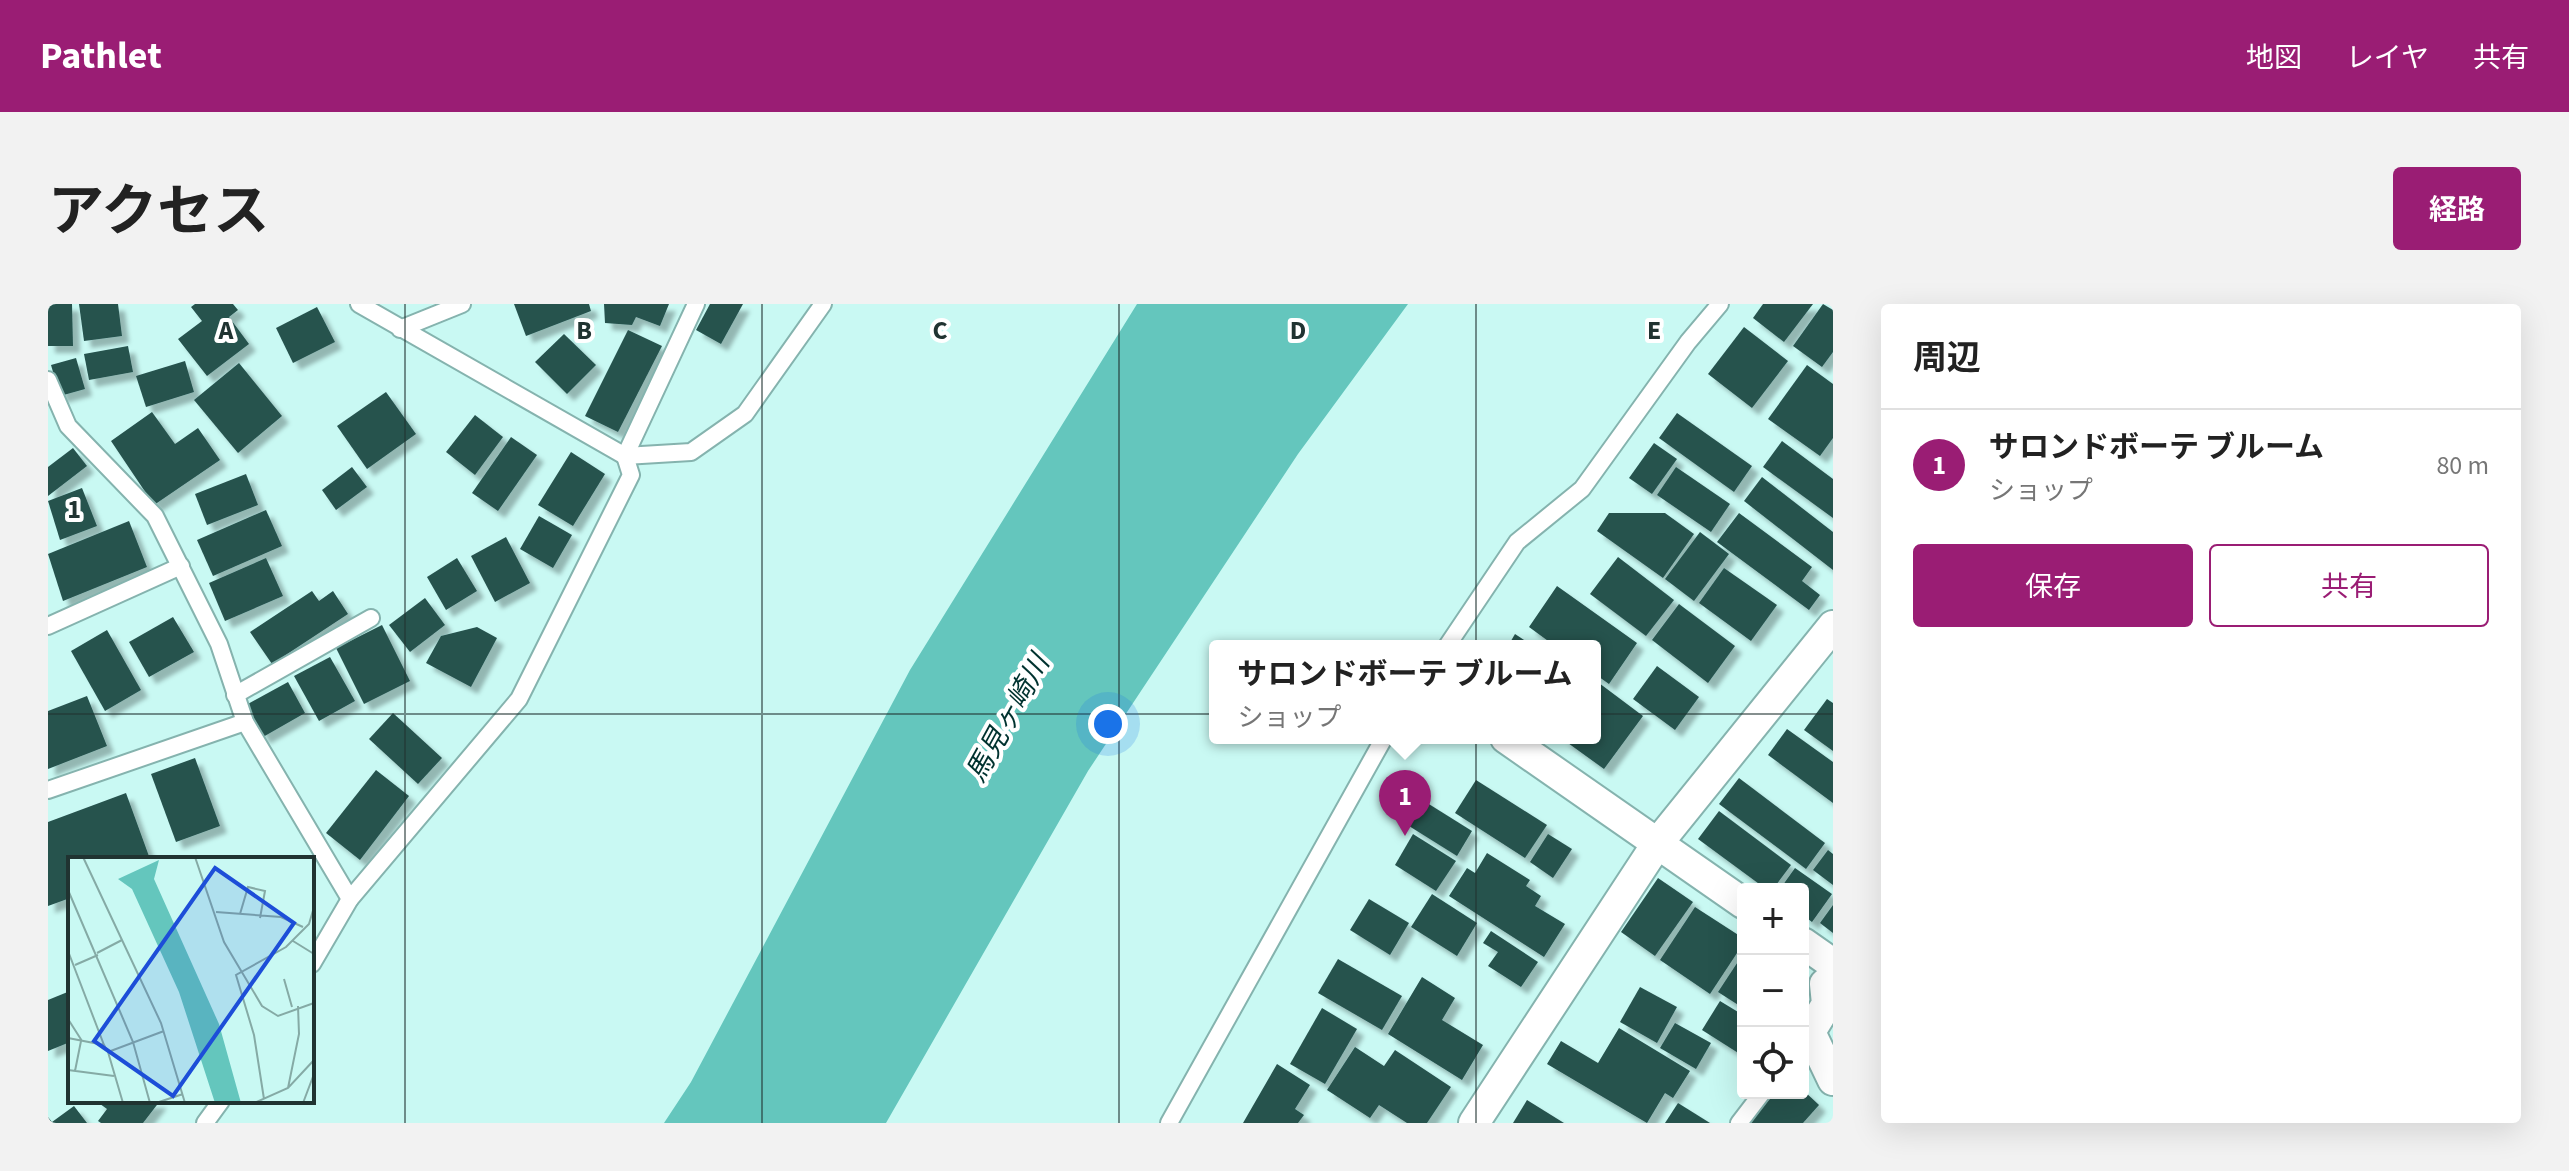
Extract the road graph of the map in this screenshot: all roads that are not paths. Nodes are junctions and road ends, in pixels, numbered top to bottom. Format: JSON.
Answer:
{"nodes":[{"id":1,"x":359,"y":304,"type":"edge"},
{"id":2,"x":462,"y":304,"type":"edge"},
{"id":3,"x":696,"y":304,"type":"edge"},
{"id":4,"x":823,"y":304,"type":"edge"},
{"id":5,"x":1720,"y":304,"type":"edge"},
{"id":6,"x":400,"y":329,"type":"junction"},
{"id":7,"x":48,"y":380,"type":"edge"},
{"id":8,"x":625,"y":456,"type":"junction"},
{"id":9,"x":181,"y":566,"type":"junction"},
{"id":10,"x":371,"y":618,"type":"dead end"},
{"id":11,"x":48,"y":626,"type":"edge"},
{"id":12,"x":1833,"y":626,"type":"edge"},
{"id":13,"x":1451,"y":640,"type":"edge"},
{"id":14,"x":235,"y":695,"type":"junction"},
{"id":15,"x":245,"y":722,"type":"junction"},
{"id":16,"x":1381,"y":744,"type":"edge"},
{"id":17,"x":1515,"y":744,"type":"edge"},
{"id":18,"x":48,"y":790,"type":"edge"},
{"id":19,"x":1657,"y":844,"type":"junction"},
{"id":20,"x":350,"y":899,"type":"junction"},
{"id":21,"x":1737,"y":899,"type":"edge"},
{"id":22,"x":1809,"y":947,"type":"edge"},
{"id":23,"x":314,"y":961,"type":"edge"},
{"id":24,"x":1833,"y":964,"type":"edge"},
{"id":25,"x":1833,"y":977,"type":"edge"},
{"id":26,"x":1809,"y":1031,"type":"edge"},
{"id":27,"x":1809,"y":1041,"type":"edge"},
{"id":28,"x":1833,"y":1080,"type":"edge"},
{"id":29,"x":1757,"y":1099,"type":"edge"},
{"id":30,"x":220,"y":1103,"type":"edge"},
{"id":31,"x":205,"y":1123,"type":"edge"},
{"id":32,"x":1169,"y":1123,"type":"edge"},
{"id":33,"x":1474,"y":1123,"type":"edge"},
{"id":34,"x":1739,"y":1123,"type":"edge"}],
"edges":[{"from":1,"to":6,"type":"lane"},
{"from":2,"to":6,"type":"lane"},
{"from":3,"to":8,"type":"lane"},
{"from":4,"to":8,"type":"lane"},
{"from":5,"to":13,"type":"lane"},
{"from":6,"to":8,"type":"lane"},
{"from":7,"to":9,"type":"lane"},
{"from":8,"to":20,"type":"lane"},
{"from":9,"to":11,"type":"lane"},
{"from":9,"to":14,"type":"lane"},
{"from":10,"to":14,"type":"lane"},
{"from":12,"to":19,"type":"street"},
{"from":14,"to":15,"type":"lane"},
{"from":15,"to":18,"type":"lane"},
{"from":15,"to":20,"type":"lane"},
{"from":16,"to":32,"type":"lane"},
{"from":17,"to":19,"type":"street"},
{"from":19,"to":21,"type":"street"},
{"from":19,"to":33,"type":"street"},
{"from":20,"to":23,"type":"lane"},
{"from":22,"to":24,"type":"street"},
{"from":25,"to":26,"type":"street"},
{"from":27,"to":28,"type":"street"},
{"from":29,"to":34,"type":"lane"},
{"from":30,"to":31,"type":"lane"}]}
